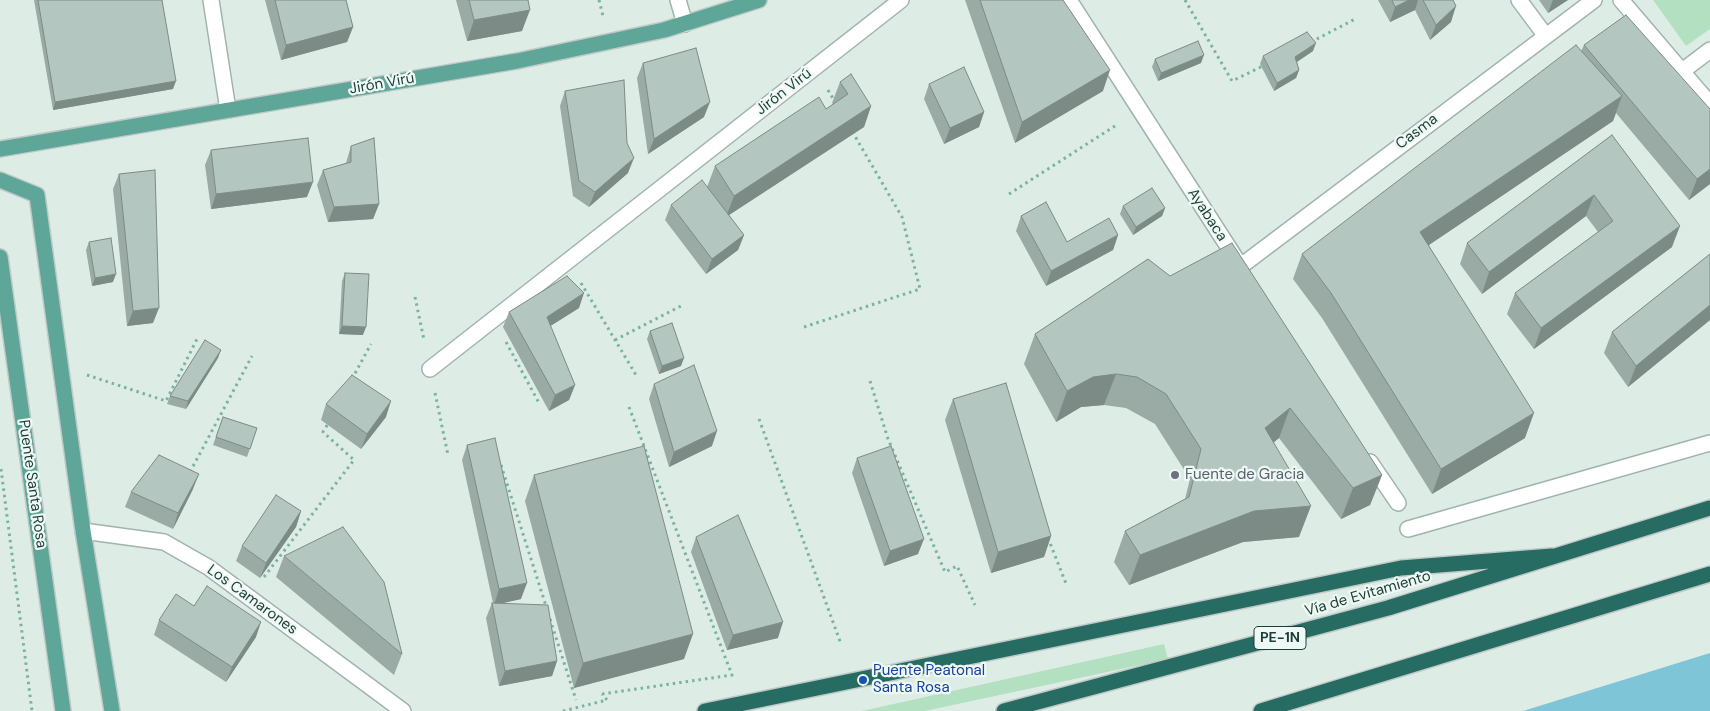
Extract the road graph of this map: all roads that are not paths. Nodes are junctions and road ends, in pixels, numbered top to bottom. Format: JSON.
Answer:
{"nodes":[{"id":1,"x":211,"y":0,"type":"edge"},
{"id":2,"x":678,"y":0,"type":"edge"},
{"id":3,"x":759,"y":0,"type":"edge"},
{"id":4,"x":901,"y":0,"type":"edge"},
{"id":5,"x":1070,"y":0,"type":"edge"},
{"id":6,"x":1519,"y":0,"type":"edge"},
{"id":7,"x":1594,"y":0,"type":"edge"},
{"id":8,"x":1621,"y":0,"type":"edge"},
{"id":9,"x":685,"y":24,"type":"junction"},
{"id":10,"x":1545,"y":36,"type":"junction"},
{"id":11,"x":1710,"y":50,"type":"edge"},
{"id":12,"x":1681,"y":72,"type":"junction"},
{"id":13,"x":1710,"y":104,"type":"edge"},
{"id":14,"x":228,"y":110,"type":"junction"},
{"id":15,"x":0,"y":149,"type":"edge"},
{"id":16,"x":0,"y":180,"type":"edge"},
{"id":17,"x":0,"y":257,"type":"edge"},
{"id":18,"x":1240,"y":266,"type":"junction"},
{"id":19,"x":1251,"y":283,"type":"edge"},
{"id":20,"x":430,"y":369,"type":"dead end"},
{"id":21,"x":1710,"y":444,"type":"edge"},
{"id":22,"x":1360,"y":446,"type":"edge"},
{"id":23,"x":1398,"y":503,"type":"dead end"},
{"id":24,"x":1710,"y":508,"type":"edge"},
{"id":25,"x":1408,"y":529,"type":"dead end"},
{"id":26,"x":83,"y":531,"type":"junction"},
{"id":27,"x":1552,"y":556,"type":"junction"},
{"id":28,"x":1710,"y":574,"type":"edge"},
{"id":29,"x":64,"y":711,"type":"edge"},
{"id":30,"x":112,"y":711,"type":"edge"},
{"id":31,"x":403,"y":711,"type":"edge"},
{"id":32,"x":705,"y":711,"type":"edge"},
{"id":33,"x":1004,"y":711,"type":"edge"},
{"id":34,"x":1261,"y":711,"type":"edge"}],
"edges":[{"from":1,"to":14,"type":"street"},
{"from":2,"to":9,"type":"street"},
{"from":3,"to":9,"type":"main road","name":"Jirón Virú"},
{"from":4,"to":20,"type":"street","name":"Jirón Virú"},
{"from":5,"to":18,"type":"street","name":"Ayabaca"},
{"from":6,"to":10,"type":"street"},
{"from":7,"to":10,"type":"street","name":"Casma"},
{"from":8,"to":12,"type":"street"},
{"from":9,"to":14,"type":"main road","name":"Jirón Virú"},
{"from":10,"to":18,"type":"street","name":"Casma"},
{"from":11,"to":12,"type":"street"},
{"from":12,"to":13,"type":"street"},
{"from":14,"to":15,"type":"main road","name":"Jirón Virú"},
{"from":16,"to":26,"type":"main road"},
{"from":17,"to":29,"type":"main road","name":"Puente Santa Rosa"},
{"from":18,"to":19,"type":"street","name":"Ayabaca"},
{"from":21,"to":25,"type":"street"},
{"from":22,"to":23,"type":"street"},
{"from":24,"to":27,"type":"highway","name":"Vía de Evitamiento","number":"PE-1N"},
{"from":26,"to":30,"type":"main road"},
{"from":26,"to":31,"type":"street","name":"Los Camarones"},
{"from":27,"to":32,"type":"highway"},
{"from":27,"to":33,"type":"highway","name":"Vía de Evitamiento","number":"PE-1N"},
{"from":28,"to":34,"type":"highway"}]}
